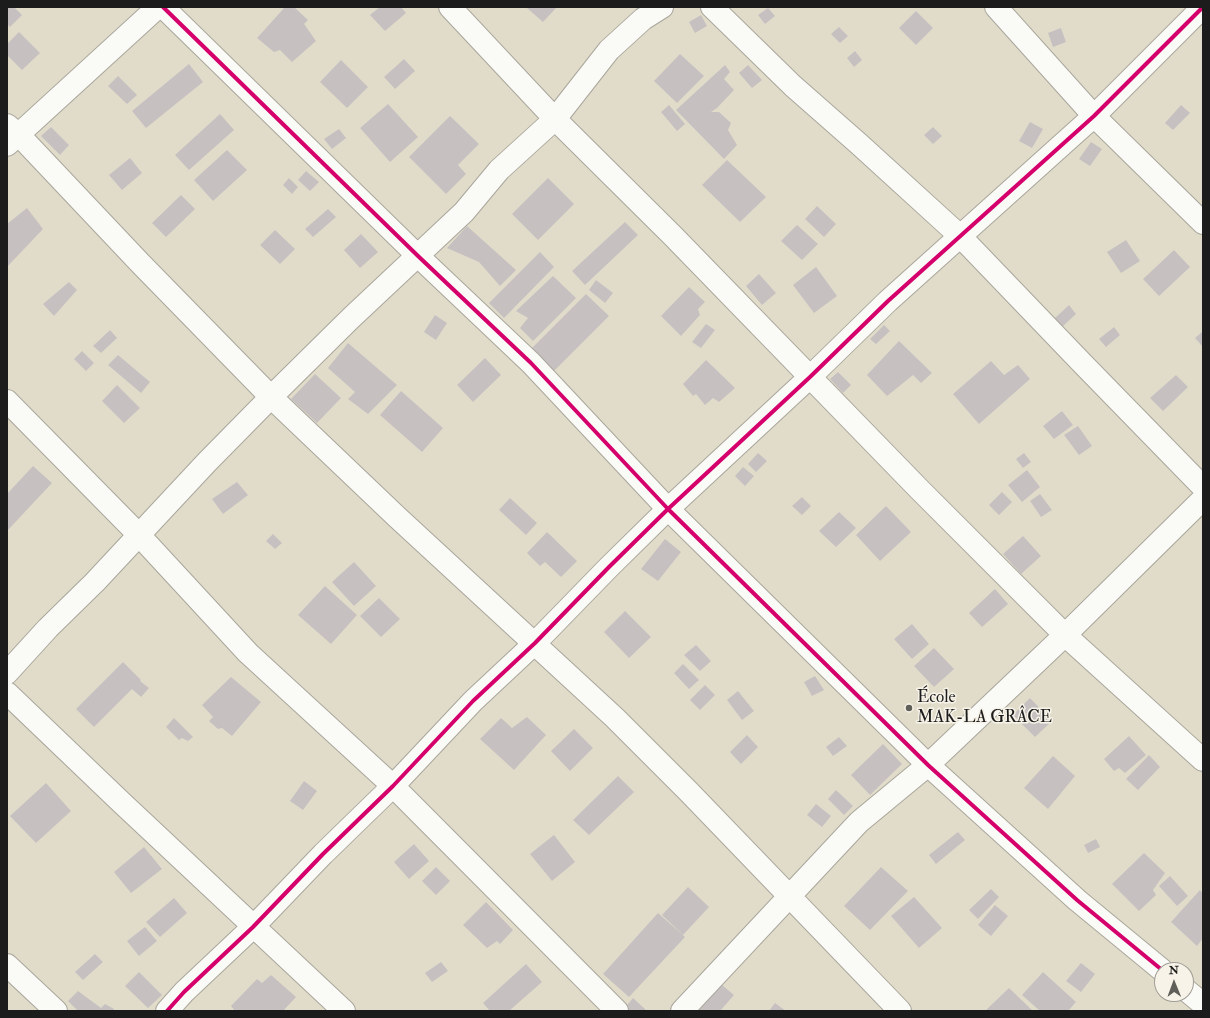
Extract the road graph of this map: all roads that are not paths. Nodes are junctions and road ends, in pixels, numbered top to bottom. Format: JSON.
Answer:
{"nodes":[{"id":1,"x":158,"y":7,"type":"edge"},
{"id":2,"x":163,"y":7,"type":"edge"},
{"id":3,"x":450,"y":7,"type":"edge"},
{"id":4,"x":662,"y":7,"type":"edge"},
{"id":5,"x":712,"y":7,"type":"edge"},
{"id":6,"x":996,"y":7,"type":"edge"},
{"id":7,"x":1203,"y":7,"type":"edge"},
{"id":8,"x":1094,"y":116,"type":"junction"},
{"id":9,"x":555,"y":120,"type":"junction"},
{"id":10,"x":11,"y":135,"type":"edge"},
{"id":11,"x":1203,"y":223,"type":"edge"},
{"id":12,"x":960,"y":236,"type":"junction"},
{"id":13,"x":418,"y":256,"type":"junction"},
{"id":14,"x":810,"y":377,"type":"junction"},
{"id":15,"x":271,"y":397,"type":"junction"},
{"id":16,"x":7,"y":401,"type":"edge"},
{"id":17,"x":1203,"y":487,"type":"edge"},
{"id":18,"x":1203,"y":499,"type":"edge"},
{"id":19,"x":668,"y":510,"type":"junction"},
{"id":20,"x":139,"y":535,"type":"junction"},
{"id":21,"x":1065,"y":635,"type":"junction"},
{"id":22,"x":535,"y":643,"type":"junction"},
{"id":23,"x":7,"y":673,"type":"edge"},
{"id":24,"x":7,"y":693,"type":"edge"},
{"id":25,"x":1203,"y":760,"type":"edge"},
{"id":26,"x":928,"y":765,"type":"junction"},
{"id":27,"x":393,"y":786,"type":"junction"},
{"id":28,"x":790,"y":897,"type":"junction"},
{"id":29,"x":253,"y":927,"type":"junction"},
{"id":30,"x":1154,"y":963,"type":"edge"},
{"id":31,"x":7,"y":965,"type":"edge"},
{"id":32,"x":1194,"y":997,"type":"edge"},
{"id":33,"x":1203,"y":1004,"type":"edge"},
{"id":34,"x":56,"y":1011,"type":"edge"},
{"id":35,"x":167,"y":1011,"type":"edge"},
{"id":36,"x":344,"y":1011,"type":"edge"},
{"id":37,"x":617,"y":1011,"type":"edge"},
{"id":38,"x":682,"y":1011,"type":"edge"},
{"id":39,"x":900,"y":1011,"type":"edge"}],
"edges":[{"from":1,"to":10,"type":"street"},
{"from":2,"to":13,"type":"street"},
{"from":3,"to":9,"type":"street"},
{"from":4,"to":9,"type":"street"},
{"from":5,"to":12,"type":"street"},
{"from":6,"to":8,"type":"street"},
{"from":7,"to":8,"type":"street"},
{"from":8,"to":11,"type":"street"},
{"from":8,"to":12,"type":"street"},
{"from":9,"to":13,"type":"street"},
{"from":9,"to":14,"type":"street"},
{"from":10,"to":15,"type":"street"},
{"from":12,"to":14,"type":"street"},
{"from":12,"to":17,"type":"street"},
{"from":13,"to":15,"type":"street"},
{"from":13,"to":19,"type":"street"},
{"from":14,"to":19,"type":"street"},
{"from":14,"to":21,"type":"street"},
{"from":15,"to":20,"type":"street"},
{"from":15,"to":22,"type":"street"},
{"from":16,"to":20,"type":"street"},
{"from":18,"to":21,"type":"street"},
{"from":19,"to":22,"type":"street"},
{"from":19,"to":26,"type":"street"},
{"from":20,"to":23,"type":"street"},
{"from":20,"to":27,"type":"street"},
{"from":21,"to":25,"type":"street"},
{"from":21,"to":26,"type":"street"},
{"from":22,"to":27,"type":"street"},
{"from":22,"to":28,"type":"street"},
{"from":24,"to":29,"type":"street"},
{"from":26,"to":28,"type":"street"},
{"from":26,"to":30,"type":"street"},
{"from":27,"to":29,"type":"street"},
{"from":27,"to":37,"type":"street"},
{"from":28,"to":38,"type":"street"},
{"from":28,"to":39,"type":"street"},
{"from":29,"to":35,"type":"street"},
{"from":29,"to":36,"type":"street"},
{"from":31,"to":34,"type":"street"},
{"from":32,"to":33,"type":"street"}]}
